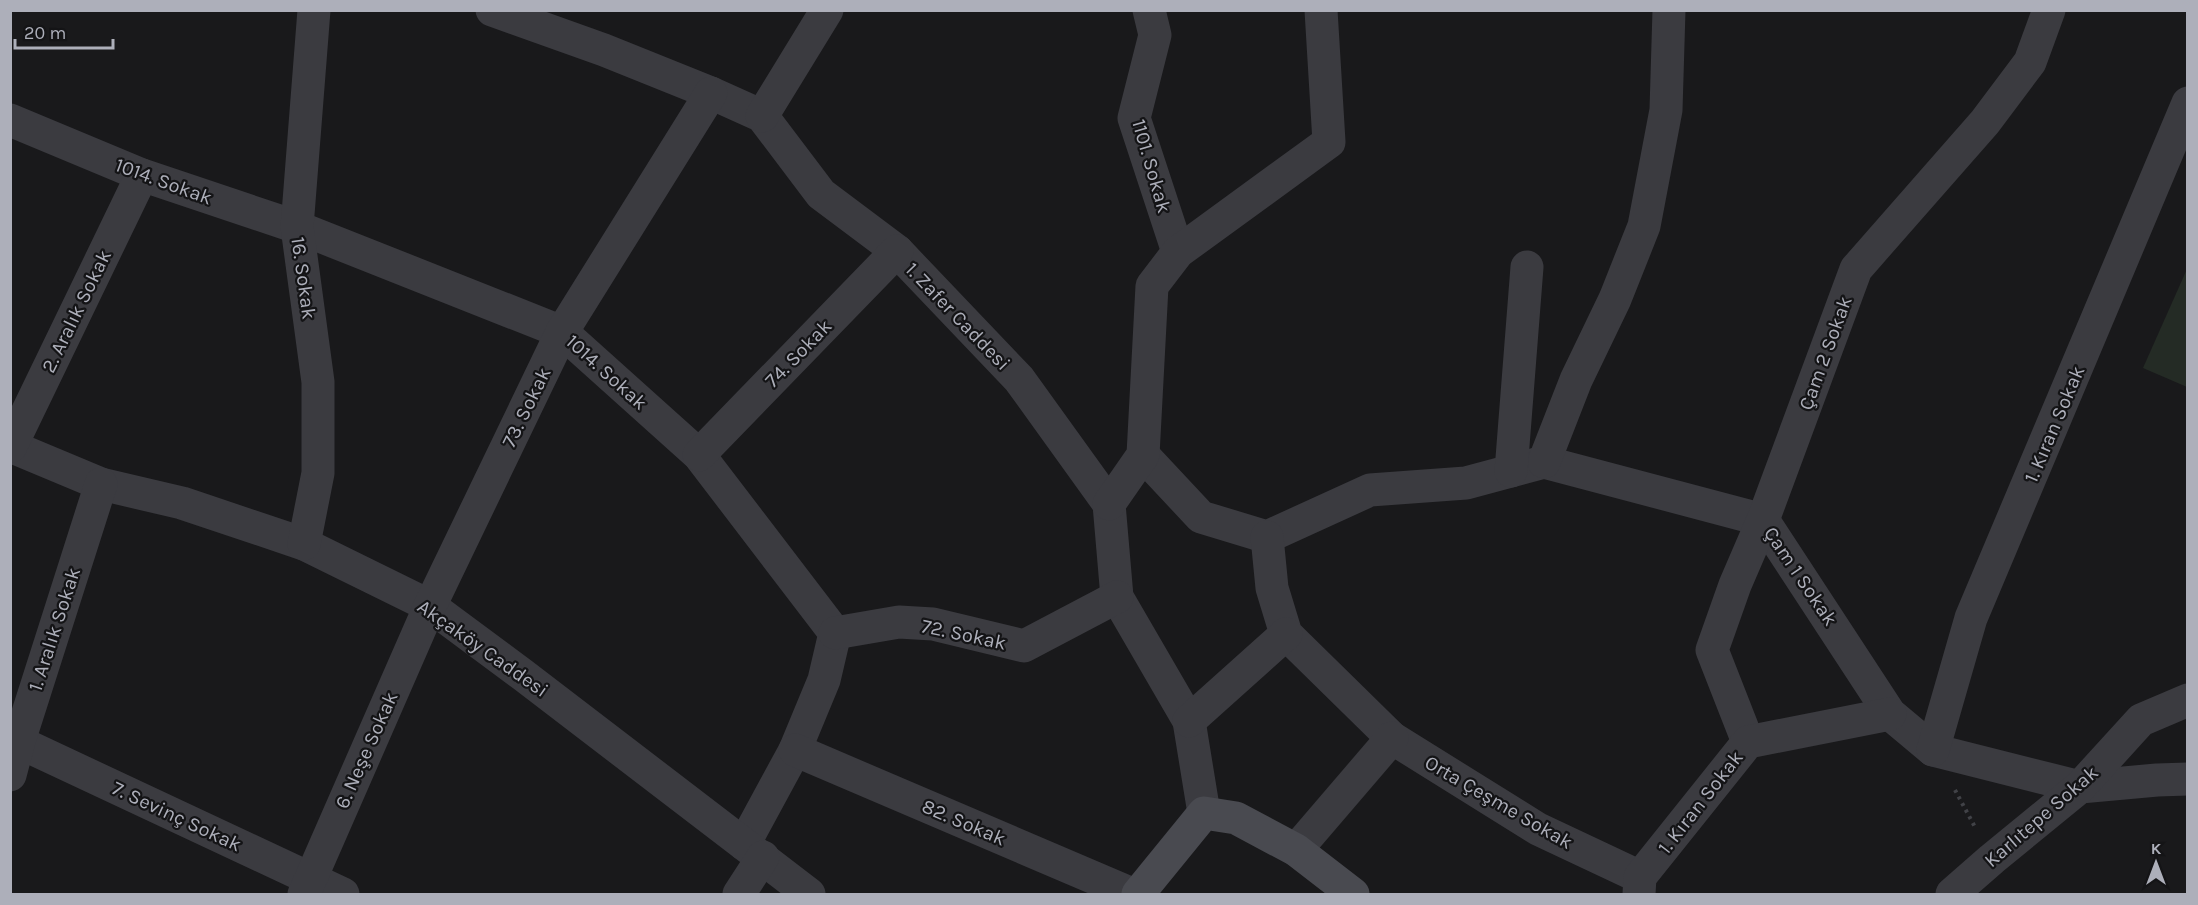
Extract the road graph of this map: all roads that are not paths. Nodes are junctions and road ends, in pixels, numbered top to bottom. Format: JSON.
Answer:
{"nodes":[{"id":1,"x":314,"y":10,"type":"edge"},
{"id":2,"x":492,"y":10,"type":"edge"},
{"id":3,"x":1149,"y":10,"type":"edge"},
{"id":4,"x":1321,"y":10,"type":"edge"},
{"id":5,"x":1669,"y":10,"type":"edge"},
{"id":6,"x":2049,"y":10,"type":"edge"},
{"id":7,"x":822,"y":13,"type":"edge"},
{"id":8,"x":711,"y":93,"type":"junction"},
{"id":9,"x":2187,"y":103,"type":"edge"},
{"id":10,"x":762,"y":116,"type":"junction"},
{"id":11,"x":10,"y":120,"type":"edge"},
{"id":12,"x":141,"y":176,"type":"junction"},
{"id":13,"x":297,"y":227,"type":"junction"},
{"id":14,"x":897,"y":251,"type":"junction"},
{"id":15,"x":1178,"y":252,"type":"junction"},
{"id":16,"x":1527,"y":267,"type":"dead end"},
{"id":17,"x":562,"y":332,"type":"junction"},
{"id":18,"x":11,"y":446,"type":"edge"},
{"id":19,"x":699,"y":455,"type":"junction"},
{"id":20,"x":1143,"y":455,"type":"junction"},
{"id":21,"x":1544,"y":462,"type":"junction"},
{"id":22,"x":1511,"y":471,"type":"junction"},
{"id":23,"x":101,"y":484,"type":"junction"},
{"id":24,"x":1109,"y":504,"type":"junction"},
{"id":25,"x":1763,"y":520,"type":"junction"},
{"id":26,"x":1267,"y":537,"type":"junction"},
{"id":27,"x":304,"y":544,"type":"junction"},
{"id":28,"x":1117,"y":597,"type":"junction"},
{"id":29,"x":430,"y":606,"type":"junction"},
{"id":30,"x":836,"y":633,"type":"junction"},
{"id":31,"x":1286,"y":634,"type":"junction"},
{"id":32,"x":2187,"y":700,"type":"edge"},
{"id":33,"x":1890,"y":714,"type":"junction"},
{"id":34,"x":1189,"y":721,"type":"junction"},
{"id":35,"x":1392,"y":738,"type":"junction"},
{"id":36,"x":15,"y":739,"type":"edge"},
{"id":37,"x":1748,"y":742,"type":"junction"},
{"id":38,"x":795,"y":750,"type":"junction"},
{"id":39,"x":1933,"y":750,"type":"junction"},
{"id":40,"x":10,"y":775,"type":"edge"},
{"id":41,"x":2187,"y":779,"type":"edge"},
{"id":42,"x":2080,"y":787,"type":"junction"},
{"id":43,"x":1203,"y":813,"type":"junction"},
{"id":44,"x":1296,"y":850,"type":"junction"},
{"id":45,"x":754,"y":851,"type":"junction"},
{"id":46,"x":306,"y":886,"type":"edge"},
{"id":47,"x":1640,"y":886,"type":"edge"},
{"id":48,"x":343,"y":894,"type":"edge"},
{"id":49,"x":739,"y":894,"type":"edge"},
{"id":50,"x":809,"y":894,"type":"edge"},
{"id":51,"x":1132,"y":894,"type":"edge"},
{"id":52,"x":1138,"y":894,"type":"edge"},
{"id":53,"x":1353,"y":894,"type":"edge"},
{"id":54,"x":1952,"y":894,"type":"edge"}],
"edges":[{"from":1,"to":13,"type":"street","name":"16. Sokak"},
{"from":2,"to":8,"type":"street","name":"1. Zafer Caddesi"},
{"from":3,"to":15,"type":"street","name":"1101. Sokak"},
{"from":4,"to":15,"type":"street"},
{"from":5,"to":21,"type":"street"},
{"from":6,"to":25,"type":"street","name":"Çam 2 Sokak"},
{"from":7,"to":10,"type":"street"},
{"from":8,"to":10,"type":"street","name":"1. Zafer Caddesi"},
{"from":8,"to":17,"type":"street","name":"73. Sokak"},
{"from":9,"to":39,"type":"street","name":"1. Kıran Sokak"},
{"from":10,"to":14,"type":"street","name":"1. Zafer Caddesi"},
{"from":11,"to":12,"type":"street","name":"1014. Sokak"},
{"from":12,"to":13,"type":"street","name":"1014. Sokak"},
{"from":12,"to":18,"type":"street","name":"2. Aralık Sokak"},
{"from":13,"to":17,"type":"street","name":"1014. Sokak"},
{"from":13,"to":27,"type":"street","name":"16. Sokak"},
{"from":14,"to":19,"type":"street","name":"74. Sokak"},
{"from":14,"to":24,"type":"street","name":"1. Zafer Caddesi"},
{"from":15,"to":20,"type":"street"},
{"from":16,"to":22,"type":"street"},
{"from":17,"to":19,"type":"street","name":"1014. Sokak"},
{"from":17,"to":29,"type":"street","name":"73. Sokak"},
{"from":18,"to":23,"type":"street","name":"Akçaköy Caddesi"},
{"from":19,"to":30,"type":"street","name":"1014. Sokak"},
{"from":20,"to":24,"type":"street"},
{"from":20,"to":26,"type":"street"},
{"from":21,"to":22,"type":"street"},
{"from":21,"to":25,"type":"street","name":"Çam 1 Sokak"},
{"from":22,"to":26,"type":"street"},
{"from":23,"to":27,"type":"street","name":"Akçaköy Caddesi"},
{"from":23,"to":36,"type":"street","name":"1. Aralık Sokak"},
{"from":24,"to":28,"type":"street"},
{"from":25,"to":33,"type":"street","name":"Çam 1 Sokak"},
{"from":25,"to":37,"type":"street","name":"Çam 2 Sokak"},
{"from":26,"to":31,"type":"street","name":"Orta Çeşme Sokak"},
{"from":27,"to":29,"type":"street","name":"Akçaköy Caddesi"},
{"from":28,"to":30,"type":"street","name":"72. Sokak"},
{"from":28,"to":34,"type":"street"},
{"from":29,"to":45,"type":"street","name":"Akçaköy Caddesi"},
{"from":29,"to":46,"type":"street","name":"6. Neşe Sokak"},
{"from":30,"to":38,"type":"street"},
{"from":31,"to":34,"type":"street"},
{"from":31,"to":35,"type":"street","name":"Orta Çeşme Sokak"},
{"from":32,"to":42,"type":"street","name":"Karlıtepe Sokak"},
{"from":33,"to":37,"type":"street","name":"1. Kıran Sokak"},
{"from":33,"to":39,"type":"street","name":"Çam 1 Sokak"},
{"from":34,"to":43,"type":"street"},
{"from":35,"to":44,"type":"street"},
{"from":35,"to":47,"type":"street","name":"Orta Çeşme Sokak"},
{"from":36,"to":40,"type":"street","name":"1. Aralık Sokak"},
{"from":36,"to":46,"type":"street","name":"7. Sevinç Sokak"},
{"from":37,"to":47,"type":"street","name":"1. Kıran Sokak"},
{"from":38,"to":45,"type":"street"},
{"from":38,"to":51,"type":"street","name":"82. Sokak"},
{"from":39,"to":42,"type":"street","name":"Çam 1 Sokak"},
{"from":41,"to":42,"type":"street"},
{"from":42,"to":54,"type":"street","name":"Karlıtepe Sokak"},
{"from":43,"to":44,"type":"main road"},
{"from":43,"to":52,"type":"main road"},
{"from":44,"to":53,"type":"main road"},
{"from":45,"to":49,"type":"street"},
{"from":45,"to":50,"type":"street","name":"Akçaköy Caddesi"},
{"from":46,"to":48,"type":"street","name":"7. Sevinç Sokak"}]}
